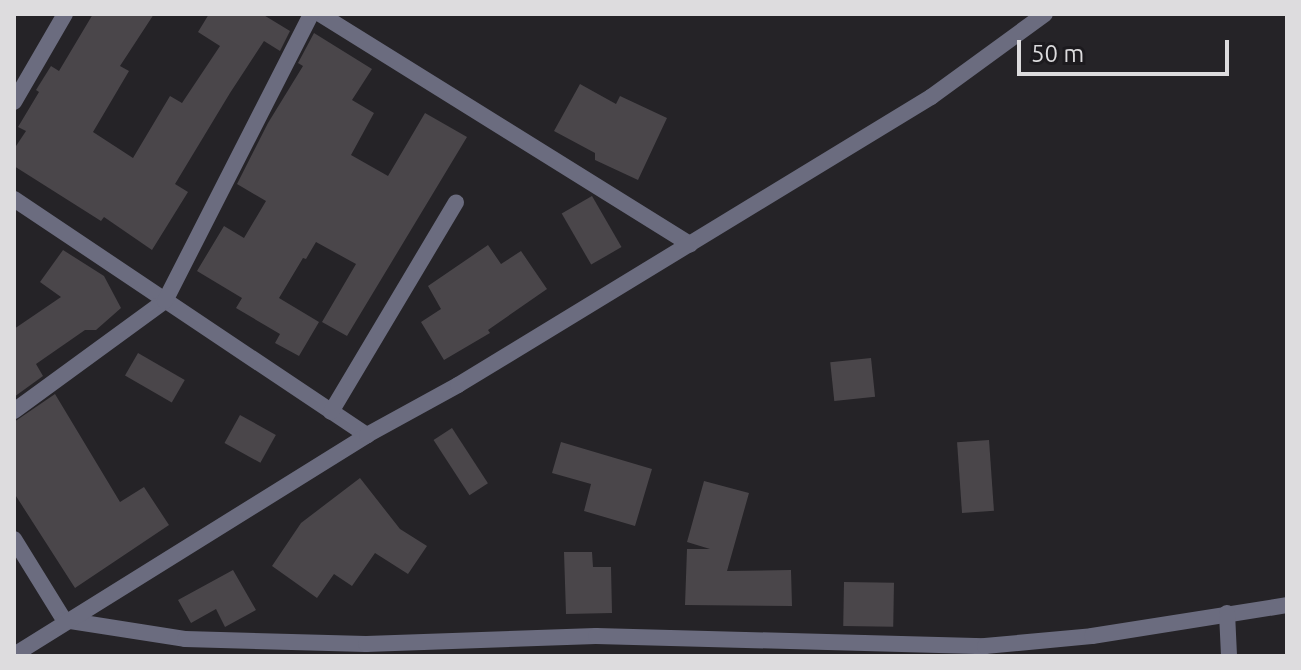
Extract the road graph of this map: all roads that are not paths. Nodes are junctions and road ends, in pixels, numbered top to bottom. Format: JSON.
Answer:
{"nodes":[{"id":1,"x":65,"y":14,"type":"edge"},
{"id":2,"x":311,"y":14,"type":"edge"},
{"id":3,"x":320,"y":14,"type":"edge"},
{"id":4,"x":1045,"y":14,"type":"edge"},
{"id":5,"x":14,"y":102,"type":"edge"},
{"id":6,"x":14,"y":199,"type":"edge"},
{"id":7,"x":456,"y":202,"type":"dead end"},
{"id":8,"x":690,"y":244,"type":"junction"},
{"id":9,"x":165,"y":301,"type":"junction"},
{"id":10,"x":14,"y":411,"type":"edge"},
{"id":11,"x":331,"y":412,"type":"junction"},
{"id":12,"x":367,"y":435,"type":"junction"},
{"id":13,"x":14,"y":539,"type":"edge"},
{"id":14,"x":1287,"y":605,"type":"edge"},
{"id":15,"x":1227,"y":613,"type":"junction"},
{"id":16,"x":64,"y":620,"type":"junction"},
{"id":17,"x":832,"y":648,"type":"edge"},
{"id":18,"x":366,"y":650,"type":"edge"},
{"id":19,"x":14,"y":655,"type":"edge"},
{"id":20,"x":1229,"y":656,"type":"edge"}],
"edges":[{"from":1,"to":5,"type":"street"},
{"from":2,"to":9,"type":"street"},
{"from":3,"to":8,"type":"street"},
{"from":4,"to":8,"type":"street"},
{"from":6,"to":9,"type":"street"},
{"from":7,"to":11,"type":"street"},
{"from":8,"to":12,"type":"street"},
{"from":9,"to":10,"type":"street"},
{"from":9,"to":11,"type":"street"},
{"from":11,"to":12,"type":"street"},
{"from":12,"to":16,"type":"street"},
{"from":13,"to":16,"type":"street"},
{"from":14,"to":15,"type":"street"},
{"from":15,"to":17,"type":"street"},
{"from":15,"to":20,"type":"street"},
{"from":16,"to":18,"type":"street"},
{"from":16,"to":19,"type":"street"},
{"from":17,"to":18,"type":"street"}]}
